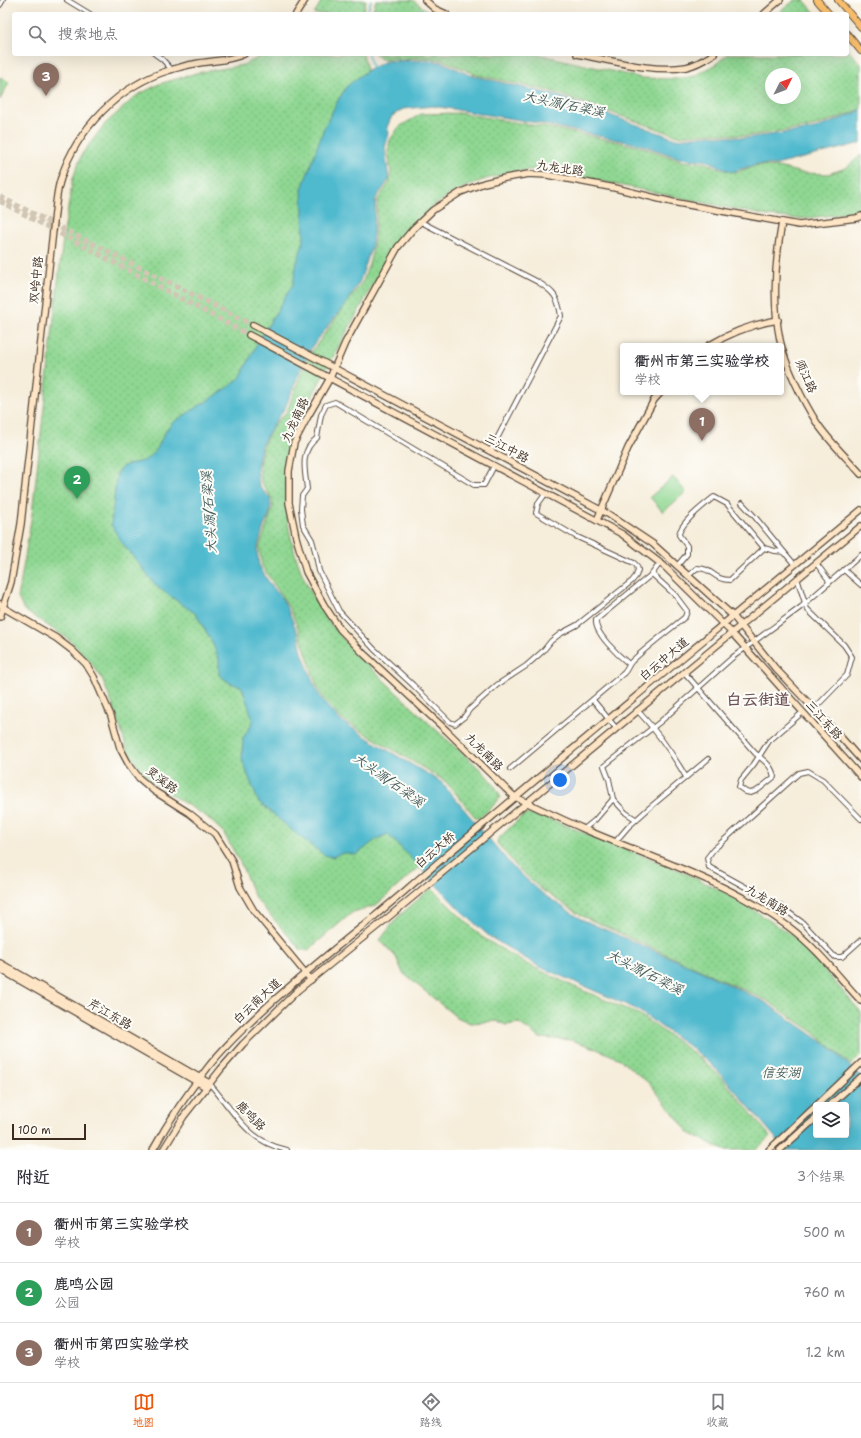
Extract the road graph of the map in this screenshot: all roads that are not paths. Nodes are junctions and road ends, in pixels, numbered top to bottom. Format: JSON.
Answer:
{"nodes":[{"id":1,"x":3,"y":0,"type":"edge"},
{"id":2,"x":67,"y":0,"type":"edge"},
{"id":3,"x":305,"y":0,"type":"edge"},
{"id":4,"x":425,"y":0,"type":"edge"},
{"id":5,"x":780,"y":0,"type":"edge"},
{"id":6,"x":817,"y":0,"type":"edge"},
{"id":7,"x":838,"y":0,"type":"edge"},
{"id":8,"x":0,"y":5,"type":"edge"},
{"id":9,"x":87,"y":12,"type":"edge"},
{"id":10,"x":297,"y":12,"type":"edge"},
{"id":11,"x":442,"y":12,"type":"edge"},
{"id":12,"x":766,"y":12,"type":"edge"},
{"id":13,"x":827,"y":12,"type":"edge"},
{"id":14,"x":848,"y":12,"type":"edge"},
{"id":15,"x":849,"y":13,"type":"edge"},
{"id":16,"x":861,"y":27,"type":"edge"},
{"id":17,"x":849,"y":36,"type":"edge"},
{"id":18,"x":861,"y":51,"type":"edge"},
{"id":19,"x":158,"y":56,"type":"edge"},
{"id":20,"x":238,"y":56,"type":"edge"},
{"id":21,"x":588,"y":56,"type":"edge"},
{"id":22,"x":711,"y":56,"type":"edge"},
{"id":23,"x":172,"y":70,"type":"junction"},
{"id":24,"x":861,"y":216,"type":"edge"},
{"id":25,"x":421,"y":222,"type":"junction"},
{"id":26,"x":782,"y":222,"type":"junction"},
{"id":27,"x":778,"y":320,"type":"junction"},
{"id":28,"x":253,"y":325,"type":"tunnel mouth"},
{"id":29,"x":249,"y":335,"type":"tunnel mouth"},
{"id":30,"x":714,"y":343,"type":"edge"},
{"id":31,"x":781,"y":343,"type":"edge"},
{"id":32,"x":784,"y":354,"type":"edge"},
{"id":33,"x":334,"y":368,"type":"junction"},
{"id":34,"x":330,"y":378,"type":"junction"},
{"id":35,"x":658,"y":395,"type":"edge"},
{"id":36,"x":490,"y":452,"type":"junction"},
{"id":37,"x":494,"y":466,"type":"junction"},
{"id":38,"x":861,"y":474,"type":"edge"},
{"id":39,"x":546,"y":493,"type":"junction"},
{"id":40,"x":742,"y":503,"type":"dead end"},
{"id":41,"x":861,"y":510,"type":"edge"},
{"id":42,"x":601,"y":511,"type":"junction"},
{"id":43,"x":597,"y":520,"type":"junction"},
{"id":44,"x":861,"y":526,"type":"edge"},
{"id":45,"x":764,"y":548,"type":"junction"},
{"id":46,"x":784,"y":552,"type":"junction"},
{"id":47,"x":861,"y":555,"type":"edge"},
{"id":48,"x":660,"y":563,"type":"junction"},
{"id":49,"x":816,"y":563,"type":"junction"},
{"id":50,"x":795,"y":565,"type":"junction"},
{"id":51,"x":677,"y":566,"type":"junction"},
{"id":52,"x":844,"y":570,"type":"junction"},
{"id":53,"x":652,"y":574,"type":"junction"},
{"id":54,"x":688,"y":576,"type":"junction"},
{"id":55,"x":798,"y":578,"type":"junction"},
{"id":56,"x":829,"y":583,"type":"junction"},
{"id":57,"x":861,"y":585,"type":"edge"},
{"id":58,"x":805,"y":604,"type":"junction"},
{"id":59,"x":2,"y":606,"type":"edge"},
{"id":60,"x":733,"y":616,"type":"junction"},
{"id":61,"x":0,"y":617,"type":"edge"},
{"id":62,"x":723,"y":624,"type":"junction"},
{"id":63,"x":741,"y":625,"type":"junction"},
{"id":64,"x":732,"y":632,"type":"junction"},
{"id":65,"x":754,"y":642,"type":"junction"},
{"id":66,"x":745,"y":648,"type":"junction"},
{"id":67,"x":629,"y":664,"type":"junction"},
{"id":68,"x":684,"y":672,"type":"junction"},
{"id":69,"x":413,"y":685,"type":"junction"},
{"id":70,"x":698,"y":688,"type":"junction"},
{"id":71,"x":406,"y":692,"type":"junction"},
{"id":72,"x":593,"y":700,"type":"junction"},
{"id":73,"x":814,"y":709,"type":"junction"},
{"id":74,"x":637,"y":710,"type":"junction"},
{"id":75,"x":803,"y":712,"type":"junction"},
{"id":76,"x":608,"y":720,"type":"junction"},
{"id":77,"x":653,"y":727,"type":"junction"},
{"id":78,"x":616,"y":728,"type":"junction"},
{"id":79,"x":759,"y":756,"type":"junction"},
{"id":80,"x":708,"y":759,"type":"dead end"},
{"id":81,"x":861,"y":760,"type":"edge"},
{"id":82,"x":510,"y":769,"type":"dead end"},
{"id":83,"x":861,"y":777,"type":"edge"},
{"id":84,"x":686,"y":778,"type":"junction"},
{"id":85,"x":515,"y":797,"type":"junction"},
{"id":86,"x":613,"y":798,"type":"junction"},
{"id":87,"x":526,"y":802,"type":"junction"},
{"id":88,"x":861,"y":819,"type":"edge"},
{"id":89,"x":637,"y":820,"type":"junction"},
{"id":90,"x":481,"y":825,"type":"joint"},
{"id":91,"x":584,"y":829,"type":"junction"},
{"id":92,"x":488,"y":834,"type":"joint"},
{"id":93,"x":616,"y":842,"type":"junction"},
{"id":94,"x":403,"y":892,"type":"joint"},
{"id":95,"x":409,"y":899,"type":"joint"},
{"id":96,"x":780,"y":906,"type":"junction"},
{"id":97,"x":769,"y":914,"type":"junction"},
{"id":98,"x":861,"y":940,"type":"edge"},
{"id":99,"x":0,"y":963,"type":"edge"},
{"id":100,"x":0,"y":969,"type":"edge"},
{"id":101,"x":305,"y":973,"type":"junction"},
{"id":102,"x":311,"y":980,"type":"junction"},
{"id":103,"x":861,"y":1001,"type":"edge"},
{"id":104,"x":861,"y":1063,"type":"edge"},
{"id":105,"x":861,"y":1077,"type":"edge"},
{"id":106,"x":198,"y":1080,"type":"junction"},
{"id":107,"x":208,"y":1085,"type":"junction"},
{"id":108,"x":819,"y":1102,"type":"edge"},
{"id":109,"x":833,"y":1102,"type":"edge"},
{"id":110,"x":813,"y":1108,"type":"edge"},
{"id":111,"x":813,"y":1121,"type":"edge"},
{"id":112,"x":771,"y":1148,"type":"edge"},
{"id":113,"x":153,"y":1150,"type":"edge"},
{"id":114,"x":163,"y":1150,"type":"edge"},
{"id":115,"x":287,"y":1150,"type":"edge"},
{"id":116,"x":780,"y":1150,"type":"edge"}],
"edges":[{"from":1,"to":8,"type":"street"},
{"from":2,"to":9,"type":"street"},
{"from":3,"to":10,"type":"street"},
{"from":4,"to":11,"type":"street"},
{"from":5,"to":12,"type":"street"},
{"from":6,"to":13,"type":"main road"},
{"from":7,"to":14,"type":"main road"},
{"from":15,"to":16,"type":"main road"},
{"from":17,"to":18,"type":"main road"},
{"from":19,"to":23,"type":"street"},
{"from":20,"to":23,"type":"street","name":"双岭中路"},
{"from":21,"to":22,"type":"street"},
{"from":23,"to":59,"type":"street","name":"双岭中路"},
{"from":24,"to":26,"type":"street","name":"九龙北路"},
{"from":25,"to":26,"type":"street","name":"九龙北路"},
{"from":25,"to":33,"type":"street","name":"九龙北路"},
{"from":25,"to":36,"type":"street"},
{"from":26,"to":27,"type":"street","name":"须江路"},
{"from":27,"to":30,"type":"street"},
{"from":27,"to":31,"type":"street","name":"须江路"},
{"from":28,"to":33,"type":"street","name":"三江中路"},
{"from":29,"to":34,"type":"street","name":"三江中路"},
{"from":32,"to":38,"type":"street","name":"须江路"},
{"from":33,"to":34,"type":"street","name":"九龙北路"},
{"from":33,"to":36,"type":"street","name":"三江中路"},
{"from":34,"to":37,"type":"street","name":"三江中路"},
{"from":34,"to":71,"type":"street","name":"九龙南路"},
{"from":35,"to":42,"type":"street"},
{"from":36,"to":42,"type":"street","name":"三江中路"},
{"from":37,"to":39,"type":"street","name":"三江中路"},
{"from":37,"to":69,"type":"street"},
{"from":39,"to":43,"type":"street","name":"三江中路"},
{"from":39,"to":69,"type":"street"},
{"from":40,"to":46,"type":"street"},
{"from":41,"to":50,"type":"street","name":"白云中大道"},
{"from":42,"to":43,"type":"street"},
{"from":42,"to":51,"type":"street","name":"三江中路"},
{"from":43,"to":48,"type":"street","name":"三江中路"},
{"from":44,"to":49,"type":"street","name":"白云中大道"},
{"from":45,"to":46,"type":"street"},
{"from":45,"to":51,"type":"street"},
{"from":45,"to":54,"type":"street"},
{"from":46,"to":50,"type":"street"},
{"from":47,"to":52,"type":"street"},
{"from":48,"to":53,"type":"street"},
{"from":48,"to":62,"type":"street","name":"三江中路"},
{"from":49,"to":55,"type":"street","name":"白云中大道"},
{"from":49,"to":56,"type":"street"},
{"from":50,"to":60,"type":"street","name":"白云中大道"},
{"from":51,"to":54,"type":"street","name":"三江中路"},
{"from":52,"to":56,"type":"street"},
{"from":52,"to":57,"type":"street"},
{"from":53,"to":67,"type":"street"},
{"from":53,"to":67,"type":"street"},
{"from":54,"to":60,"type":"street","name":"三江中路"},
{"from":55,"to":58,"type":"street"},
{"from":55,"to":63,"type":"street","name":"白云中大道"},
{"from":56,"to":58,"type":"street"},
{"from":58,"to":65,"type":"street"},
{"from":58,"to":73,"type":"street"},
{"from":59,"to":61,"type":"street","name":"双岭中路"},
{"from":59,"to":101,"type":"street","name":"灵溪路"},
{"from":60,"to":62,"type":"street","name":"白云中大道"},
{"from":60,"to":63,"type":"street","name":"三江东路"},
{"from":62,"to":64,"type":"street","name":"三江东路"},
{"from":62,"to":76,"type":"street","name":"白云中大道"},
{"from":63,"to":64,"type":"street","name":"白云中大道"},
{"from":63,"to":65,"type":"street","name":"三江东路"},
{"from":64,"to":66,"type":"street","name":"三江东路"},
{"from":64,"to":68,"type":"street","name":"白云中大道"},
{"from":65,"to":66,"type":"street"},
{"from":65,"to":73,"type":"street","name":"三江东路"},
{"from":66,"to":70,"type":"street"},
{"from":66,"to":75,"type":"street","name":"三江东路"},
{"from":67,"to":72,"type":"street"},
{"from":68,"to":70,"type":"street"},
{"from":68,"to":74,"type":"street","name":"白云中大道"},
{"from":69,"to":71,"type":"street"},
{"from":70,"to":77,"type":"street"},
{"from":70,"to":79,"type":"street"},
{"from":71,"to":85,"type":"street","name":"九龙南路"},
{"from":72,"to":76,"type":"street"},
{"from":72,"to":82,"type":"street"},
{"from":73,"to":81,"type":"street","name":"三江东路"},
{"from":74,"to":77,"type":"street"},
{"from":74,"to":78,"type":"street","name":"白云中大道"},
{"from":75,"to":79,"type":"street"},
{"from":75,"to":83,"type":"street","name":"三江东路"},
{"from":76,"to":78,"type":"street"},
{"from":76,"to":85,"type":"street","name":"白云中大道"},
{"from":77,"to":84,"type":"street"},
{"from":77,"to":86,"type":"street"},
{"from":78,"to":87,"type":"street","name":"白云中大道"},
{"from":79,"to":79,"type":"street"},
{"from":80,"to":84,"type":"street"},
{"from":84,"to":89,"type":"street"},
{"from":85,"to":87,"type":"street","name":"九龙南路"},
{"from":85,"to":90,"type":"street","name":"白云中大道"},
{"from":86,"to":89,"type":"street"},
{"from":86,"to":91,"type":"street"},
{"from":87,"to":91,"type":"street","name":"九龙南路"},
{"from":87,"to":92,"type":"street","name":"白云中大道"},
{"from":88,"to":96,"type":"street"},
{"from":89,"to":93,"type":"street"},
{"from":90,"to":94,"type":"street","name":"白云大桥"},
{"from":91,"to":93,"type":"street","name":"九龙南路"},
{"from":92,"to":95,"type":"street","name":"白云大桥"},
{"from":93,"to":97,"type":"street","name":"九龙南路"},
{"from":94,"to":101,"type":"street","name":"白云南大道"},
{"from":95,"to":102,"type":"street","name":"白云南大道"},
{"from":96,"to":97,"type":"street"},
{"from":96,"to":98,"type":"street"},
{"from":97,"to":103,"type":"street","name":"九龙南路"},
{"from":99,"to":106,"type":"street","name":"芹江东路"},
{"from":100,"to":106,"type":"street","name":"芹江东路"},
{"from":101,"to":102,"type":"street","name":"灵溪路"},
{"from":101,"to":106,"type":"street","name":"白云南大道"},
{"from":102,"to":107,"type":"street","name":"白云南大道"},
{"from":104,"to":108,"type":"street"},
{"from":105,"to":109,"type":"street"},
{"from":106,"to":107,"type":"street","name":"芹江东路"},
{"from":106,"to":113,"type":"street","name":"白云南大道"},
{"from":107,"to":114,"type":"street","name":"白云南大道"},
{"from":107,"to":115,"type":"street","name":"鹿鸣路"},
{"from":110,"to":112,"type":"street"},
{"from":111,"to":116,"type":"street"}]}
